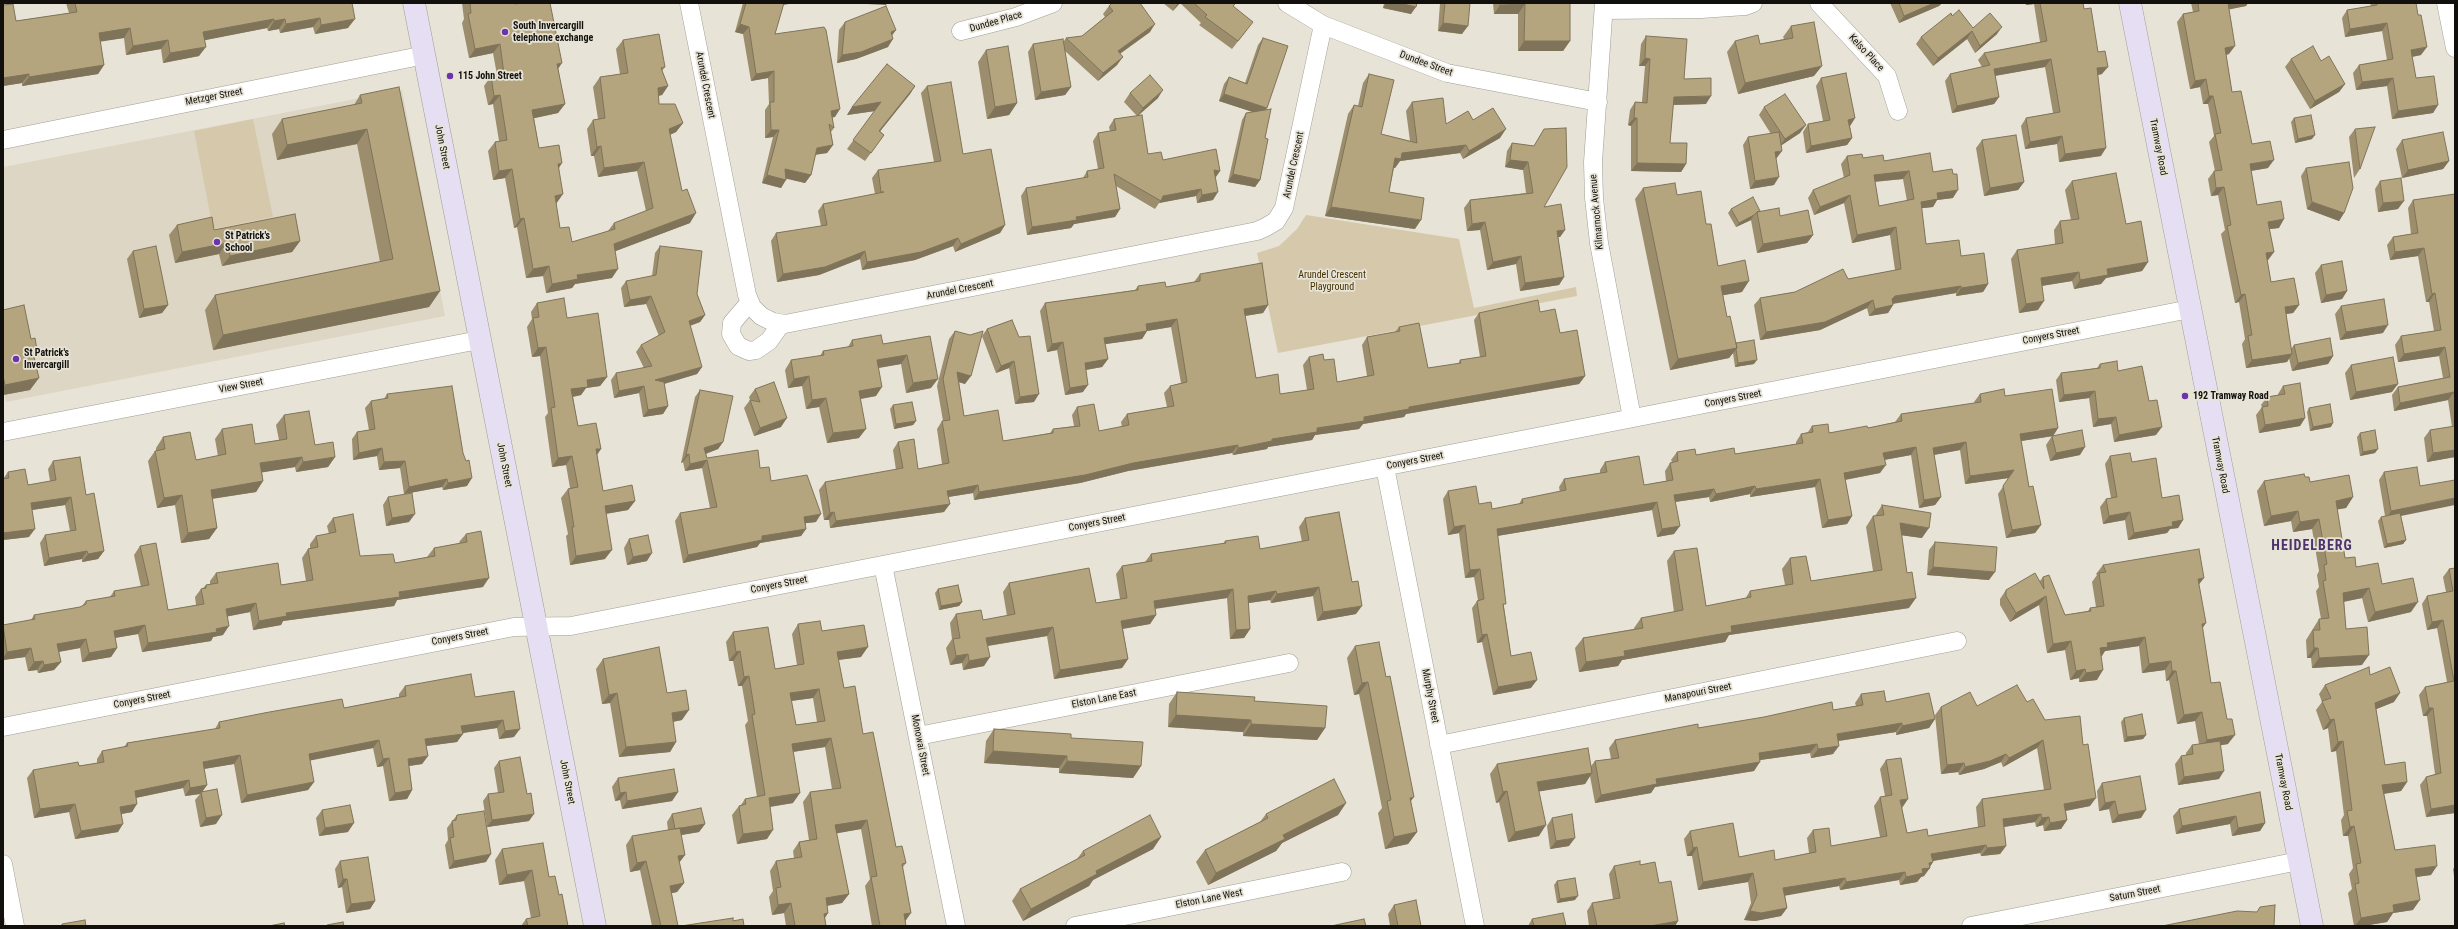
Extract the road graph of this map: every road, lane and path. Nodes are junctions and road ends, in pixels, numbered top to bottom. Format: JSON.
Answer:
{"nodes":[{"id":1,"x":414,"y":3,"type":"edge"},
{"id":2,"x":689,"y":3,"type":"edge"},
{"id":3,"x":1053,"y":3,"type":"edge"},
{"id":4,"x":1287,"y":3,"type":"edge"},
{"id":5,"x":1753,"y":3,"type":"edge"},
{"id":6,"x":1819,"y":3,"type":"edge"},
{"id":7,"x":2130,"y":3,"type":"edge"},
{"id":8,"x":2446,"y":3,"type":"edge"},
{"id":9,"x":1604,"y":6,"type":"edge"},
{"id":10,"x":1323,"y":25,"type":"junction"},
{"id":11,"x":961,"y":31,"type":"dead end"},
{"id":12,"x":2455,"y":48,"type":"edge"},
{"id":13,"x":425,"y":55,"type":"junction"},
{"id":14,"x":1598,"y":102,"type":"junction"},
{"id":15,"x":1898,"y":111,"type":"dead end"},
{"id":16,"x":3,"y":140,"type":"edge"},
{"id":17,"x":750,"y":302,"type":"junction"},
{"id":18,"x":2190,"y":309,"type":"junction"},
{"id":19,"x":781,"y":324,"type":"junction"},
{"id":20,"x":479,"y":340,"type":"junction"},
{"id":21,"x":1632,"y":418,"type":"junction"},
{"id":22,"x":3,"y":432,"type":"edge"},
{"id":23,"x":1385,"y":466,"type":"junction"},
{"id":24,"x":883,"y":565,"type":"junction"},
{"id":25,"x":536,"y":626,"type":"junction"},
{"id":26,"x":1957,"y":641,"type":"dead end"},
{"id":27,"x":1289,"y":663,"type":"dead end"},
{"id":28,"x":3,"y":727,"type":"edge"},
{"id":29,"x":918,"y":736,"type":"junction"},
{"id":30,"x":1439,"y":744,"type":"junction"},
{"id":31,"x":2299,"y":861,"type":"junction"},
{"id":32,"x":3,"y":864,"type":"edge"},
{"id":33,"x":1342,"y":872,"type":"dead end"},
{"id":34,"x":15,"y":926,"type":"edge"},
{"id":35,"x":595,"y":926,"type":"edge"},
{"id":36,"x":956,"y":926,"type":"edge"},
{"id":37,"x":1075,"y":926,"type":"edge"},
{"id":38,"x":1475,"y":926,"type":"edge"},
{"id":39,"x":1971,"y":926,"type":"edge"},
{"id":40,"x":2312,"y":926,"type":"edge"}],
"edges":[{"from":1,"to":13,"type":"street","name":"John Street"},
{"from":2,"to":17,"type":"street","name":"Arundel Crescent"},
{"from":3,"to":11,"type":"street","name":"Dundee Place"},
{"from":4,"to":10,"type":"street","name":"Dundee Street"},
{"from":5,"to":9,"type":"street"},
{"from":6,"to":15,"type":"street","name":"Kelso Place"},
{"from":7,"to":18,"type":"street","name":"Tramway Road"},
{"from":8,"to":12,"type":"street"},
{"from":9,"to":14,"type":"street","name":"Kilmarnock Avenue"},
{"from":10,"to":14,"type":"street","name":"Dundee Street"},
{"from":10,"to":19,"type":"street","name":"Arundel Crescent"},
{"from":13,"to":16,"type":"street","name":"Metzger Street"},
{"from":13,"to":20,"type":"street","name":"John Street"},
{"from":14,"to":21,"type":"street","name":"Kilmarnock Avenue"},
{"from":17,"to":19,"type":"street","name":"Arundel Crescent"},
{"from":17,"to":19,"type":"street"},
{"from":18,"to":21,"type":"street","name":"Conyers Street"},
{"from":18,"to":31,"type":"street","name":"Tramway Road"},
{"from":20,"to":22,"type":"street","name":"View Street"},
{"from":20,"to":25,"type":"street","name":"John Street"},
{"from":21,"to":23,"type":"street","name":"Conyers Street"},
{"from":23,"to":24,"type":"street","name":"Conyers Street"},
{"from":23,"to":30,"type":"street","name":"Murphy Street"},
{"from":24,"to":25,"type":"street","name":"Conyers Street"},
{"from":24,"to":29,"type":"street","name":"Monowai Street"},
{"from":25,"to":28,"type":"street","name":"Conyers Street"},
{"from":25,"to":35,"type":"street","name":"John Street"},
{"from":26,"to":30,"type":"street","name":"Manapouri Street"},
{"from":27,"to":29,"type":"street","name":"Elston Lane East"},
{"from":29,"to":36,"type":"street","name":"Monowai Street"},
{"from":30,"to":38,"type":"street","name":"Murphy Street"},
{"from":31,"to":39,"type":"street","name":"Saturn Street"},
{"from":31,"to":40,"type":"street","name":"Tramway Road"},
{"from":32,"to":34,"type":"street"},
{"from":33,"to":37,"type":"street","name":"Elston Lane West"}]}
